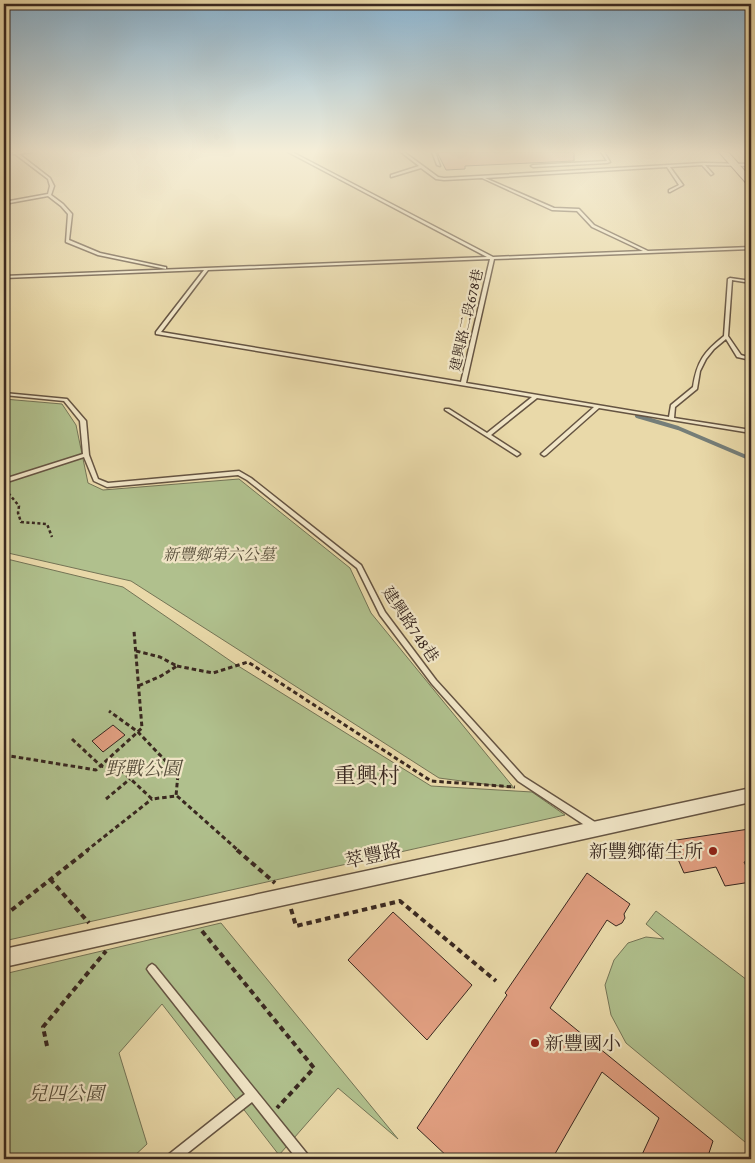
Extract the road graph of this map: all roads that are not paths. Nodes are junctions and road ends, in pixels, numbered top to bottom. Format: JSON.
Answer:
{"nodes":[{"id":1,"x":63,"y":206,"type":"edge"},
{"id":2,"x":393,"y":206,"type":"edge"},
{"id":3,"x":547,"y":206,"type":"edge"},
{"id":4,"x":751,"y":248,"type":"edge"},
{"id":5,"x":649,"y":252,"type":"junction"},
{"id":6,"x":492,"y":258,"type":"junction"},
{"id":7,"x":207,"y":269,"type":"junction"},
{"id":8,"x":174,"y":271,"type":"junction"},
{"id":9,"x":4,"y":277,"type":"edge"},
{"id":10,"x":751,"y":282,"type":"edge"},
{"id":11,"x":726,"y":336,"type":"junction"},
{"id":12,"x":751,"y":358,"type":"edge"},
{"id":13,"x":463,"y":384,"type":"junction"},
{"id":14,"x":4,"y":394,"type":"edge"},
{"id":15,"x":536,"y":396,"type":"junction"},
{"id":16,"x":598,"y":406,"type":"junction"},
{"id":17,"x":447,"y":410,"type":"dead end"},
{"id":18,"x":671,"y":418,"type":"junction"},
{"id":19,"x":751,"y":432,"type":"edge"},
{"id":20,"x":488,"y":435,"type":"junction"},
{"id":21,"x":517,"y":454,"type":"dead end"},
{"id":22,"x":544,"y":454,"type":"dead end"},
{"id":23,"x":86,"y":455,"type":"junction"},
{"id":24,"x":4,"y":481,"type":"edge"},
{"id":25,"x":751,"y":794,"type":"edge"},
{"id":26,"x":596,"y":828,"type":"junction"},
{"id":27,"x":4,"y":958,"type":"edge"},
{"id":28,"x":152,"y":969,"type":"dead end"},
{"id":29,"x":252,"y":1095,"type":"junction"},
{"id":30,"x":172,"y":1159,"type":"edge"},
{"id":31,"x":304,"y":1159,"type":"edge"}],
"edges":[{"from":1,"to":8,"type":"lane"},
{"from":2,"to":6,"type":"lane","name":"建興路二段678巷"},
{"from":3,"to":5,"type":"lane"},
{"from":4,"to":5,"type":"lane"},
{"from":5,"to":6,"type":"lane"},
{"from":6,"to":7,"type":"lane"},
{"from":6,"to":13,"type":"lane","name":"建興路二段678巷"},
{"from":7,"to":8,"type":"lane"},
{"from":7,"to":13,"type":"lane"},
{"from":8,"to":9,"type":"lane"},
{"from":10,"to":11,"type":"lane"},
{"from":11,"to":12,"type":"lane"},
{"from":11,"to":18,"type":"lane"},
{"from":13,"to":15,"type":"lane","name":"建興路二段678巷"},
{"from":14,"to":23,"type":"lane","name":"建興路748巷"},
{"from":15,"to":16,"type":"lane","name":"建興路二段678巷"},
{"from":15,"to":20,"type":"lane"},
{"from":16,"to":18,"type":"lane","name":"建興路二段678巷"},
{"from":16,"to":22,"type":"lane"},
{"from":17,"to":20,"type":"lane"},
{"from":18,"to":19,"type":"lane","name":"建興路二段678巷"},
{"from":20,"to":21,"type":"lane"},
{"from":23,"to":24,"type":"lane"},
{"from":23,"to":26,"type":"lane","name":"建興路748巷"},
{"from":25,"to":26,"type":"street","name":"萃豐路"},
{"from":26,"to":27,"type":"street","name":"萃豐路"},
{"from":28,"to":29,"type":"lane"},
{"from":29,"to":30,"type":"lane"},
{"from":29,"to":31,"type":"lane"}]}
